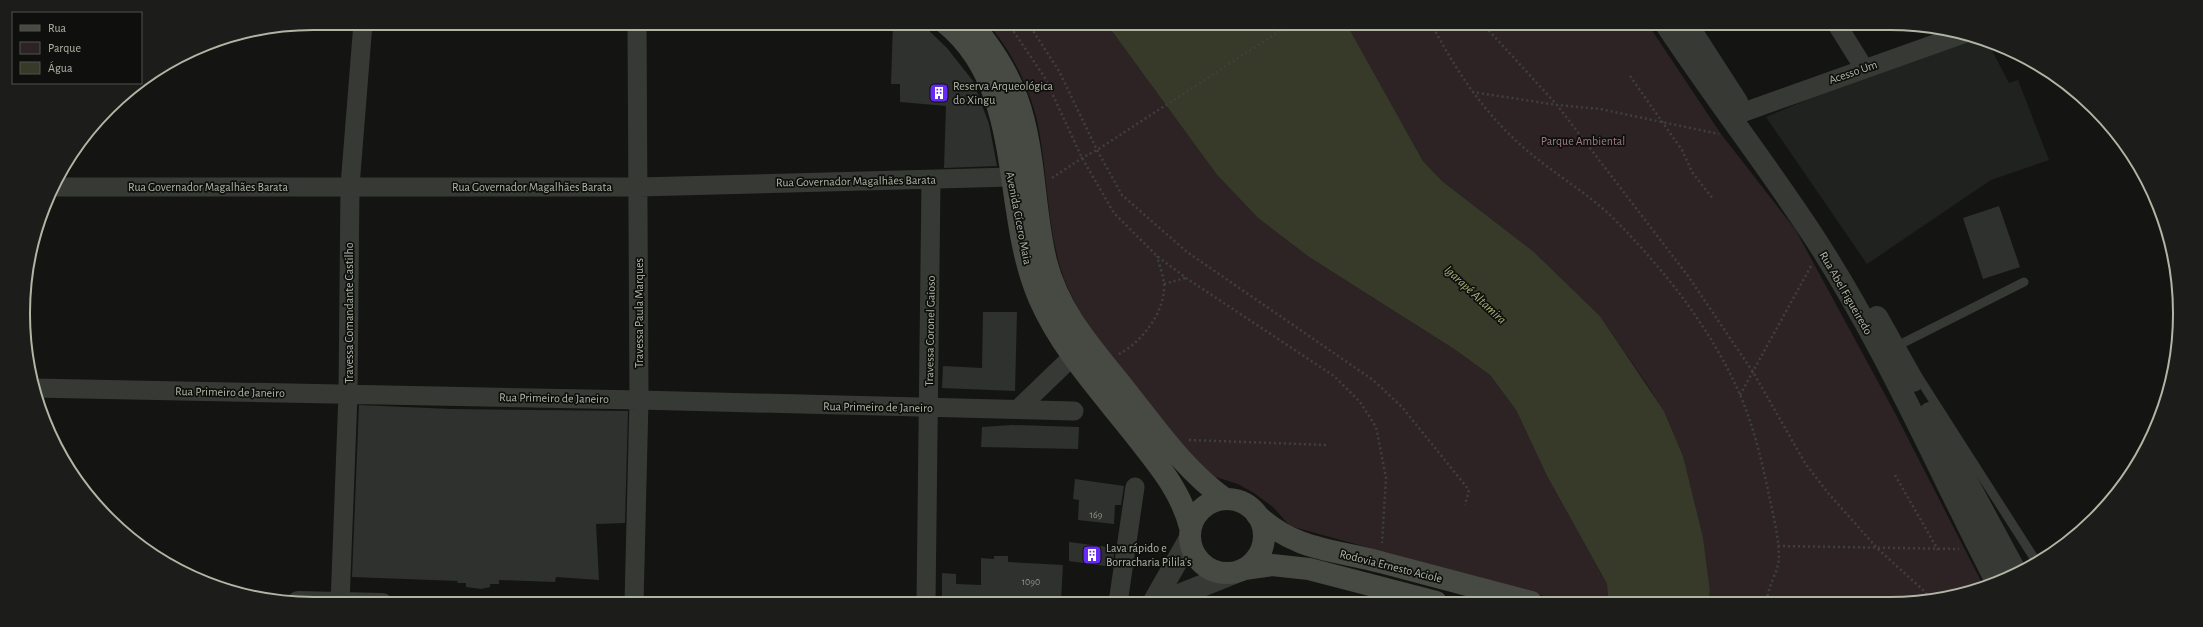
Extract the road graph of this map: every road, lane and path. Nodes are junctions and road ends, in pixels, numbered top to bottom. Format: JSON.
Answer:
{"nodes":[{"id":1,"x":362,"y":30,"type":"edge"},
{"id":2,"x":637,"y":30,"type":"edge"},
{"id":3,"x":951,"y":30,"type":"edge"},
{"id":4,"x":977,"y":30,"type":"edge"},
{"id":5,"x":1013,"y":30,"type":"edge"},
{"id":6,"x":1033,"y":30,"type":"edge"},
{"id":7,"x":1281,"y":30,"type":"edge"},
{"id":8,"x":1435,"y":30,"type":"edge"},
{"id":9,"x":1488,"y":30,"type":"edge"},
{"id":10,"x":1670,"y":30,"type":"edge"},
{"id":11,"x":1690,"y":30,"type":"edge"},
{"id":12,"x":1840,"y":30,"type":"edge"},
{"id":13,"x":1953,"y":37,"type":"edge"},
{"id":14,"x":1864,"y":68,"type":"junction"},
{"id":15,"x":1630,"y":76,"type":"dead end"},
{"id":16,"x":1471,"y":92,"type":"junction"},
{"id":17,"x":1557,"y":105,"type":"junction"},
{"id":18,"x":1738,"y":120,"type":"junction"},
{"id":19,"x":1664,"y":122,"type":"junction"},
{"id":20,"x":1097,"y":150,"type":"junction"},
{"id":21,"x":1082,"y":158,"type":"junction"},
{"id":22,"x":1011,"y":177,"type":"junction"},
{"id":23,"x":931,"y":180,"type":"junction"},
{"id":24,"x":350,"y":186,"type":"junction"},
{"id":25,"x":60,"y":187,"type":"edge"},
{"id":26,"x":639,"y":187,"type":"junction"},
{"id":27,"x":1034,"y":189,"type":"junction"},
{"id":28,"x":1713,"y":199,"type":"dead end"},
{"id":29,"x":1820,"y":248,"type":"junction"},
{"id":30,"x":1157,"y":256,"type":"junction"},
{"id":31,"x":1186,"y":278,"type":"junction"},
{"id":32,"x":2024,"y":282,"type":"dead end"},
{"id":33,"x":1164,"y":284,"type":"junction"},
{"id":34,"x":1892,"y":349,"type":"junction"},
{"id":35,"x":1073,"y":356,"type":"junction"},
{"id":36,"x":1102,"y":362,"type":"junction"},
{"id":37,"x":1753,"y":372,"type":"junction"},
{"id":38,"x":40,"y":388,"type":"edge"},
{"id":39,"x":348,"y":394,"type":"junction"},
{"id":40,"x":1740,"y":396,"type":"junction"},
{"id":41,"x":639,"y":400,"type":"junction"},
{"id":42,"x":929,"y":408,"type":"junction"},
{"id":43,"x":1018,"y":409,"type":"junction"},
{"id":44,"x":1074,"y":411,"type":"dead end"},
{"id":45,"x":1164,"y":440,"type":"junction"},
{"id":46,"x":1327,"y":445,"type":"dead end"},
{"id":47,"x":1895,"y":475,"type":"dead end"},
{"id":48,"x":1134,"y":487,"type":"dead end"},
{"id":49,"x":1225,"y":499,"type":"junction"},
{"id":50,"x":1465,"y":506,"type":"dead end"},
{"id":51,"x":1257,"y":515,"type":"junction"},
{"id":52,"x":1190,"y":533,"type":"junction"},
{"id":53,"x":1778,"y":546,"type":"junction"},
{"id":54,"x":1878,"y":548,"type":"junction"},
{"id":55,"x":1979,"y":549,"type":"junction"},
{"id":56,"x":1938,"y":550,"type":"junction"},
{"id":57,"x":2034,"y":557,"type":"edge"},
{"id":58,"x":1381,"y":562,"type":"junction"},
{"id":59,"x":2014,"y":568,"type":"edge"},
{"id":60,"x":1240,"y":571,"type":"junction"},
{"id":61,"x":1994,"y":577,"type":"edge"},
{"id":62,"x":1927,"y":595,"type":"edge"},
{"id":63,"x":340,"y":597,"type":"edge"},
{"id":64,"x":634,"y":597,"type":"edge"},
{"id":65,"x":926,"y":597,"type":"edge"},
{"id":66,"x":1119,"y":597,"type":"edge"},
{"id":67,"x":1155,"y":597,"type":"edge"},
{"id":68,"x":1174,"y":597,"type":"edge"},
{"id":69,"x":1417,"y":597,"type":"edge"},
{"id":70,"x":1512,"y":597,"type":"edge"},
{"id":71,"x":1768,"y":597,"type":"edge"}],
"edges":[{"from":1,"to":24,"type":"street","name":"Travessa Comandante Castilho"},
{"from":2,"to":26,"type":"street","name":"Travessa Paula Marques"},
{"from":3,"to":22,"type":"main road","name":"Avenida Cícero Maia"},
{"from":4,"to":27,"type":"main road","name":"Avenida Cícero Maia"},
{"from":5,"to":21,"type":"path"},
{"from":6,"to":20,"type":"path"},
{"from":7,"to":20,"type":"path"},
{"from":8,"to":16,"type":"path"},
{"from":9,"to":17,"type":"path"},
{"from":10,"to":18,"type":"street","name":"Rua Abel Figueiredo"},
{"from":11,"to":18,"type":"street","name":"Rua Abel Figueiredo"},
{"from":12,"to":14,"type":"street"},
{"from":13,"to":14,"type":"street","name":"Acesso Um"},
{"from":14,"to":18,"type":"street","name":"Acesso Um"},
{"from":15,"to":19,"type":"path"},
{"from":16,"to":17,"type":"path"},
{"from":16,"to":40,"type":"path"},
{"from":17,"to":19,"type":"path"},
{"from":17,"to":37,"type":"path"},
{"from":18,"to":19,"type":"path"},
{"from":18,"to":29,"type":"street","name":"Rua Abel Figueiredo"},
{"from":18,"to":34,"type":"street","name":"Rua Abel Figueiredo"},
{"from":19,"to":28,"type":"path"},
{"from":20,"to":21,"type":"path"},
{"from":20,"to":50,"type":"path"},
{"from":21,"to":27,"type":"path"},
{"from":21,"to":30,"type":"path"},
{"from":22,"to":23,"type":"street","name":"Rua Governador Magalhães Barata"},
{"from":22,"to":35,"type":"main road","name":"Avenida Cícero Maia"},
{"from":23,"to":26,"type":"street","name":"Rua Governador Magalhães Barata"},
{"from":23,"to":42,"type":"street","name":"Travessa Coronel Gaioso"},
{"from":24,"to":25,"type":"street","name":"Rua Governador Magalhães Barata"},
{"from":24,"to":26,"type":"street","name":"Rua Governador Magalhães Barata"},
{"from":24,"to":39,"type":"street","name":"Travessa Comandante Castilho"},
{"from":26,"to":41,"type":"street","name":"Travessa Paula Marques"},
{"from":27,"to":36,"type":"main road","name":"Avenida Cícero Maia"},
{"from":29,"to":34,"type":"street","name":"Rua Abel Figueiredo"},
{"from":29,"to":37,"type":"path"},
{"from":30,"to":31,"type":"path"},
{"from":30,"to":33,"type":"path"},
{"from":31,"to":33,"type":"path"},
{"from":31,"to":58,"type":"path"},
{"from":32,"to":34,"type":"lane"},
{"from":33,"to":36,"type":"path"},
{"from":34,"to":55,"type":"street","name":"Rua Abel Figueiredo"},
{"from":34,"to":57,"type":"lane"},
{"from":34,"to":59,"type":"street","name":"Rua Abel Figueiredo"},
{"from":35,"to":43,"type":"street"},
{"from":35,"to":52,"type":"main road","name":"Avenida Cícero Maia"},
{"from":36,"to":45,"type":"main road","name":"Avenida Cícero Maia"},
{"from":37,"to":40,"type":"path"},
{"from":37,"to":54,"type":"path"},
{"from":38,"to":39,"type":"street","name":"Rua Primeiro de Janeiro"},
{"from":39,"to":41,"type":"street","name":"Rua Primeiro de Janeiro"},
{"from":39,"to":63,"type":"street","name":"Travessa Comandante Castilho"},
{"from":40,"to":53,"type":"path"},
{"from":41,"to":42,"type":"street","name":"Rua Primeiro de Janeiro"},
{"from":41,"to":64,"type":"street","name":"Travessa Paula Marques"},
{"from":42,"to":43,"type":"street","name":"Rua Primeiro de Janeiro"},
{"from":42,"to":65,"type":"street","name":"Travessa Coronel Gaioso"},
{"from":43,"to":44,"type":"street","name":"Rua Primeiro de Janeiro"},
{"from":45,"to":46,"type":"path"},
{"from":45,"to":49,"type":"main road","name":"Avenida Cícero Maia"},
{"from":47,"to":56,"type":"path"},
{"from":48,"to":66,"type":"street"},
{"from":49,"to":51,"type":"main road"},
{"from":49,"to":52,"type":"main road"},
{"from":51,"to":58,"type":"main road","name":"Rodovia Ernesto Aciole"},
{"from":51,"to":60,"type":"main road"},
{"from":52,"to":60,"type":"main road"},
{"from":52,"to":67,"type":"street"},
{"from":53,"to":54,"type":"path"},
{"from":53,"to":71,"type":"path"},
{"from":54,"to":56,"type":"path"},
{"from":54,"to":62,"type":"path"},
{"from":55,"to":56,"type":"path"},
{"from":55,"to":61,"type":"street","name":"Rua Abel Figueiredo"},
{"from":58,"to":70,"type":"main road","name":"Rodovia Ernesto Aciole"},
{"from":60,"to":68,"type":"street"},
{"from":60,"to":69,"type":"main road","name":"Rodovia Ernesto Aciole"}]}
